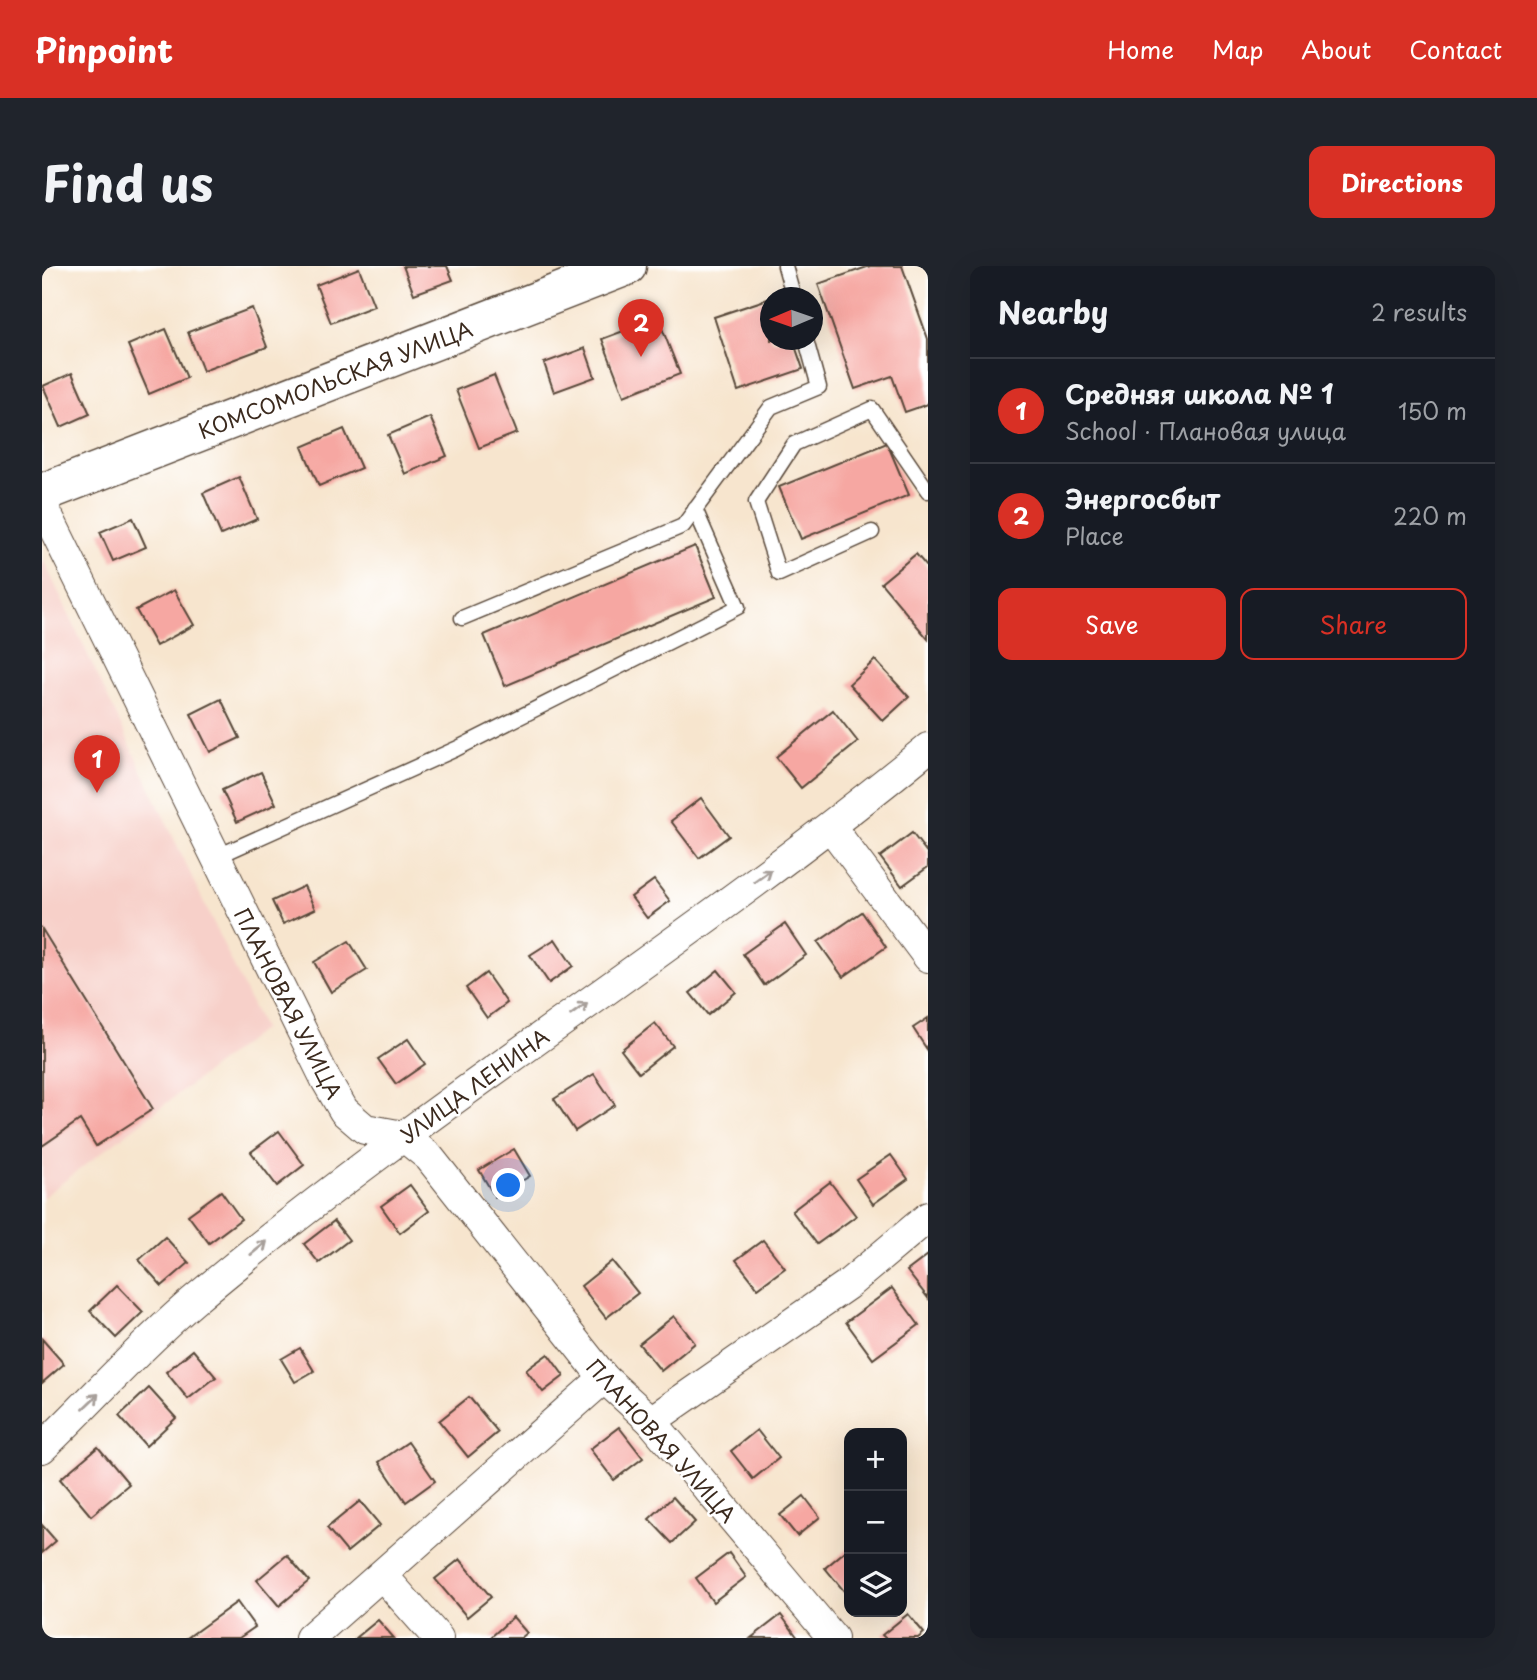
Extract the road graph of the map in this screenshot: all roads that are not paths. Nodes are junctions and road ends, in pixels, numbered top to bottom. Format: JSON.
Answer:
{"nodes":[{"id":1,"x":627,"y":266,"type":"edge"},
{"id":2,"x":785,"y":266,"type":"edge"},
{"id":3,"x":791,"y":287,"type":"edge"},
{"id":4,"x":809,"y":350,"type":"edge"},
{"id":5,"x":928,"y":491,"type":"edge"},
{"id":6,"x":42,"y":493,"type":"edge"},
{"id":7,"x":42,"y":504,"type":"edge"},
{"id":8,"x":695,"y":509,"type":"junction"},
{"id":9,"x":872,"y":532,"type":"dead end"},
{"id":10,"x":462,"y":618,"type":"dead end"},
{"id":11,"x":928,"y":748,"type":"edge"},
{"id":12,"x":831,"y":827,"type":"junction"},
{"id":13,"x":216,"y":857,"type":"junction"},
{"id":14,"x":928,"y":957,"type":"edge"},
{"id":15,"x":404,"y":1136,"type":"junction"},
{"id":16,"x":928,"y":1217,"type":"edge"},
{"id":17,"x":604,"y":1378,"type":"junction"},
{"id":18,"x":651,"y":1421,"type":"junction"},
{"id":19,"x":42,"y":1448,"type":"edge"},
{"id":20,"x":383,"y":1576,"type":"junction"},
{"id":21,"x":310,"y":1638,"type":"edge"},
{"id":22,"x":438,"y":1638,"type":"edge"},
{"id":23,"x":833,"y":1638,"type":"edge"}],
"edges":[{"from":1,"to":6,"type":"main road","name":"КОМСОМОЛЬСКАЯ УЛИЦА"},
{"from":2,"to":3,"type":"lane"},
{"from":4,"to":8,"type":"lane"},
{"from":5,"to":9,"type":"lane"},
{"from":7,"to":13,"type":"street","name":"ПЛАНОВАЯ УЛИЦА"},
{"from":8,"to":10,"type":"lane"},
{"from":8,"to":13,"type":"lane"},
{"from":11,"to":12,"type":"street","name":"УЛИЦА ЛЕНИНА"},
{"from":12,"to":14,"type":"street"},
{"from":15,"to":12,"type":"street","name":"УЛИЦА ЛЕНИНА","one_way":true},
{"from":13,"to":15,"type":"street","name":"ПЛАНОВАЯ УЛИЦА"},
{"from":15,"to":17,"type":"street","name":"ПЛАНОВАЯ УЛИЦА"},
{"from":19,"to":15,"type":"street","name":"УЛИЦА ЛЕНИНА","one_way":true},
{"from":16,"to":18,"type":"street"},
{"from":17,"to":18,"type":"street","name":"ПЛАНОВАЯ УЛИЦА"},
{"from":17,"to":20,"type":"street"},
{"from":18,"to":23,"type":"street","name":"ПЛАНОВАЯ УЛИЦА"},
{"from":20,"to":21,"type":"street"},
{"from":20,"to":22,"type":"street"}]}
